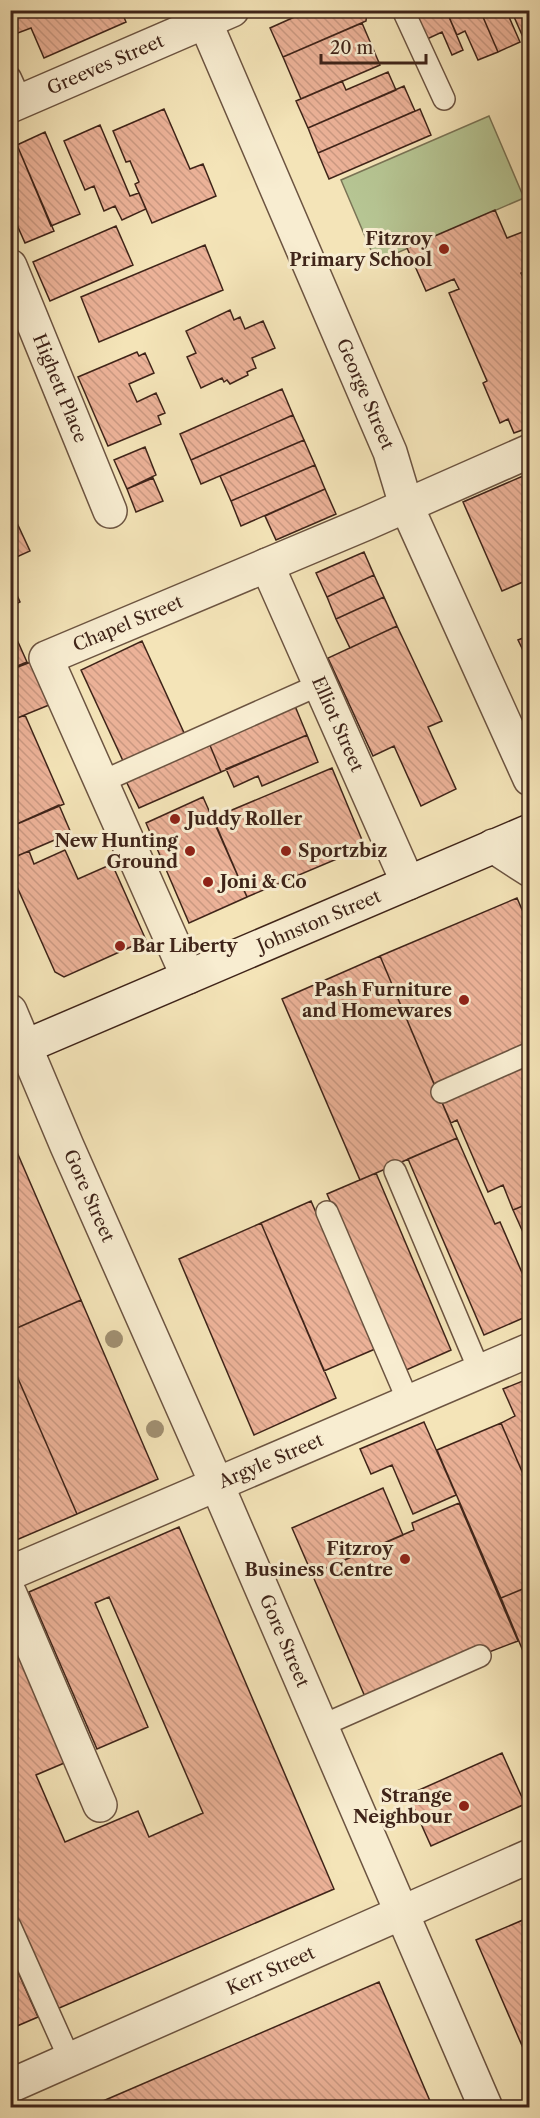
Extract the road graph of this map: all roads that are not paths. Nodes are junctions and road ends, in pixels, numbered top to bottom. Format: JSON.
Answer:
{"nodes":[{"id":1,"x":403,"y":10,"type":"edge"},
{"id":2,"x":212,"y":14,"type":"edge"},
{"id":3,"x":14,"y":95,"type":"edge"},
{"id":4,"x":444,"y":99,"type":"dead end"},
{"id":5,"x":10,"y":266,"type":"edge"},
{"id":6,"x":530,"y":451,"type":"edge"},
{"id":7,"x":406,"y":505,"type":"junction"},
{"id":8,"x":110,"y":511,"type":"dead end"},
{"id":9,"x":267,"y":565,"type":"junction"},
{"id":10,"x":321,"y":684,"type":"junction"},
{"id":11,"x":528,"y":775,"type":"edge"},
{"id":12,"x":101,"y":782,"type":"junction"},
{"id":13,"x":530,"y":831,"type":"edge"},
{"id":14,"x":493,"y":846,"type":"junction"},
{"id":15,"x":530,"y":870,"type":"edge"},
{"id":16,"x":408,"y":883,"type":"junction"},
{"id":17,"x":188,"y":977,"type":"junction"},
{"id":18,"x":10,"y":1011,"type":"edge"},
{"id":19,"x":18,"y":1050,"type":"edge"},
{"id":20,"x":530,"y":1053,"type":"edge"},
{"id":21,"x":442,"y":1092,"type":"dead end"},
{"id":22,"x":394,"y":1171,"type":"dead end"},
{"id":23,"x":327,"y":1212,"type":"dead end"},
{"id":24,"x":530,"y":1350,"type":"edge"},
{"id":25,"x":480,"y":1372,"type":"junction"},
{"id":26,"x":409,"y":1402,"type":"junction"},
{"id":27,"x":217,"y":1485,"type":"junction"},
{"id":28,"x":10,"y":1573,"type":"edge"},
{"id":29,"x":10,"y":1594,"type":"edge"},
{"id":30,"x":480,"y":1656,"type":"dead end"},
{"id":31,"x":321,"y":1726,"type":"junction"},
{"id":32,"x":100,"y":1805,"type":"dead end"},
{"id":33,"x":530,"y":1856,"type":"edge"},
{"id":34,"x":402,"y":1912,"type":"junction"},
{"id":35,"x":10,"y":1926,"type":"edge"},
{"id":36,"x":70,"y":2060,"type":"junction"},
{"id":37,"x":10,"y":2086,"type":"edge"},
{"id":38,"x":486,"y":2108,"type":"edge"}],
"edges":[{"from":1,"to":4,"type":"lane"},
{"from":2,"to":3,"type":"street","name":"Greeves Street"},
{"from":2,"to":7,"type":"street","name":"George Street"},
{"from":5,"to":8,"type":"street","name":"Highett Place"},
{"from":6,"to":7,"type":"street","name":"Chapel Street"},
{"from":7,"to":9,"type":"street","name":"Chapel Street"},
{"from":7,"to":11,"type":"street","name":"George Street"},
{"from":9,"to":10,"type":"street","name":"Elliot Street"},
{"from":9,"to":12,"type":"street","name":"Chapel Street"},
{"from":10,"to":12,"type":"lane"},
{"from":10,"to":16,"type":"street","name":"Elliot Street"},
{"from":12,"to":17,"type":"street","name":"Chapel Street"},
{"from":13,"to":14,"type":"street","name":"Johnston Street"},
{"from":14,"to":15,"type":"street"},
{"from":14,"to":16,"type":"street","name":"Johnston Street"},
{"from":16,"to":17,"type":"street","name":"Johnston Street"},
{"from":17,"to":19,"type":"street","name":"Johnston Street"},
{"from":18,"to":19,"type":"street","name":"Gore Street"},
{"from":19,"to":27,"type":"street","name":"Gore Street"},
{"from":20,"to":21,"type":"lane"},
{"from":22,"to":25,"type":"lane"},
{"from":23,"to":26,"type":"lane"},
{"from":24,"to":25,"type":"street","name":"Argyle Street"},
{"from":25,"to":26,"type":"street","name":"Argyle Street"},
{"from":26,"to":27,"type":"street","name":"Argyle Street"},
{"from":27,"to":28,"type":"street","name":"Argyle Street"},
{"from":27,"to":31,"type":"street","name":"Gore Street"},
{"from":29,"to":32,"type":"street"},
{"from":30,"to":31,"type":"lane"},
{"from":31,"to":34,"type":"street","name":"Gore Street"},
{"from":33,"to":34,"type":"street","name":"Kerr Street"},
{"from":34,"to":36,"type":"street","name":"Kerr Street"},
{"from":34,"to":38,"type":"street","name":"Gore Street"},
{"from":35,"to":36,"type":"lane"},
{"from":36,"to":37,"type":"street","name":"Kerr Street"}]}
